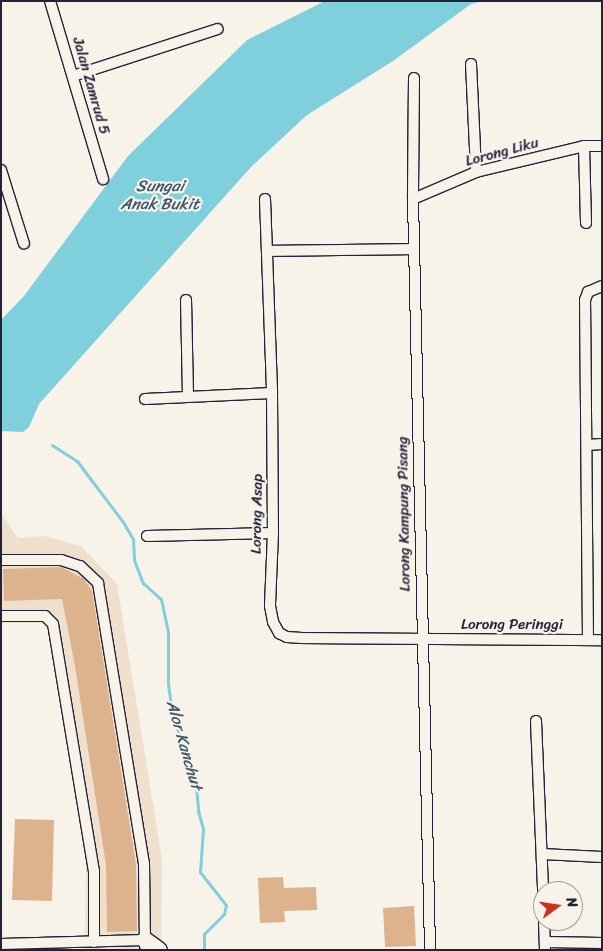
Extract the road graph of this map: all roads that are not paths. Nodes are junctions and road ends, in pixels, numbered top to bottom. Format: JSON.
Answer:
{"nodes":[{"id":1,"x":50,"y":1,"type":"edge"},
{"id":2,"x":218,"y":29,"type":"dead end"},
{"id":3,"x":471,"y":64,"type":"dead end"},
{"id":4,"x":73,"y":76,"type":"junction"},
{"id":5,"x":414,"y":78,"type":"dead end"},
{"id":6,"x":584,"y":146,"type":"junction"},
{"id":7,"x":602,"y":146,"type":"edge"},
{"id":8,"x":476,"y":172,"type":"junction"},
{"id":9,"x":2,"y":173,"type":"edge"},
{"id":10,"x":103,"y":179,"type":"dead end"},
{"id":11,"x":265,"y":199,"type":"dead end"},
{"id":12,"x":413,"y":199,"type":"junction"},
{"id":13,"x":586,"y":223,"type":"dead end"},
{"id":14,"x":24,"y":244,"type":"dead end"},
{"id":15,"x":414,"y":249,"type":"junction"},
{"id":16,"x":267,"y":251,"type":"junction"},
{"id":17,"x":602,"y":286,"type":"edge"},
{"id":18,"x":186,"y":300,"type":"dead end"},
{"id":19,"x":272,"y":393,"type":"junction"},
{"id":20,"x":188,"y":396,"type":"junction"},
{"id":21,"x":144,"y":399,"type":"dead end"},
{"id":22,"x":602,"y":444,"type":"edge"},
{"id":23,"x":587,"y":445,"type":"junction"},
{"id":24,"x":273,"y":533,"type":"junction"},
{"id":25,"x":147,"y":536,"type":"dead end"},
{"id":26,"x":1,"y":560,"type":"edge"},
{"id":27,"x":1,"y":616,"type":"edge"},
{"id":28,"x":422,"y":639,"type":"junction"},
{"id":29,"x":588,"y":640,"type":"junction"},
{"id":30,"x":602,"y":640,"type":"edge"},
{"id":31,"x":536,"y":721,"type":"dead end"},
{"id":32,"x":542,"y":854,"type":"junction"},
{"id":33,"x":602,"y":857,"type":"edge"},
{"id":34,"x":543,"y":881,"type":"edge"},
{"id":35,"x":544,"y":931,"type":"edge"},
{"id":36,"x":94,"y":942,"type":"junction"},
{"id":37,"x":602,"y":943,"type":"edge"},
{"id":38,"x":1,"y":944,"type":"edge"},
{"id":39,"x":145,"y":945,"type":"edge"},
{"id":40,"x":545,"y":946,"type":"edge"},
{"id":41,"x":158,"y":950,"type":"edge"},
{"id":42,"x":430,"y":950,"type":"edge"}],
"edges":[{"from":1,"to":4,"type":"street","name":"Jalan Zamrud 5"},
{"from":2,"to":4,"type":"street"},
{"from":3,"to":8,"type":"street"},
{"from":4,"to":10,"type":"street","name":"Jalan Zamrud 5"},
{"from":5,"to":12,"type":"street","name":"Lorong Kampung Pisang"},
{"from":6,"to":7,"type":"street","name":"Lorong Liku"},
{"from":6,"to":8,"type":"street","name":"Lorong Liku"},
{"from":6,"to":13,"type":"street"},
{"from":8,"to":12,"type":"street","name":"Lorong Liku"},
{"from":9,"to":14,"type":"street"},
{"from":11,"to":16,"type":"street","name":"Lorong Asap"},
{"from":12,"to":15,"type":"street","name":"Lorong Kampung Pisang"},
{"from":15,"to":16,"type":"street"},
{"from":15,"to":28,"type":"street","name":"Lorong Kampung Pisang"},
{"from":16,"to":19,"type":"street","name":"Lorong Asap"},
{"from":17,"to":23,"type":"street"},
{"from":18,"to":20,"type":"street"},
{"from":19,"to":20,"type":"street"},
{"from":19,"to":24,"type":"street","name":"Lorong Asap"},
{"from":20,"to":21,"type":"street"},
{"from":22,"to":23,"type":"street"},
{"from":23,"to":29,"type":"street"},
{"from":24,"to":25,"type":"street"},
{"from":24,"to":28,"type":"street","name":"Lorong Asap"},
{"from":26,"to":39,"type":"street"},
{"from":27,"to":36,"type":"street"},
{"from":28,"to":29,"type":"street","name":"Lorong Peringgi"},
{"from":28,"to":42,"type":"street","name":"Lorong Kampung Pisang"},
{"from":29,"to":30,"type":"street","name":"Lorong Peringgi"},
{"from":31,"to":32,"type":"street"},
{"from":32,"to":33,"type":"street"},
{"from":32,"to":34,"type":"street"},
{"from":35,"to":40,"type":"street"},
{"from":36,"to":38,"type":"street"},
{"from":36,"to":39,"type":"street"},
{"from":37,"to":40,"type":"street"},
{"from":39,"to":41,"type":"main road"}]}
